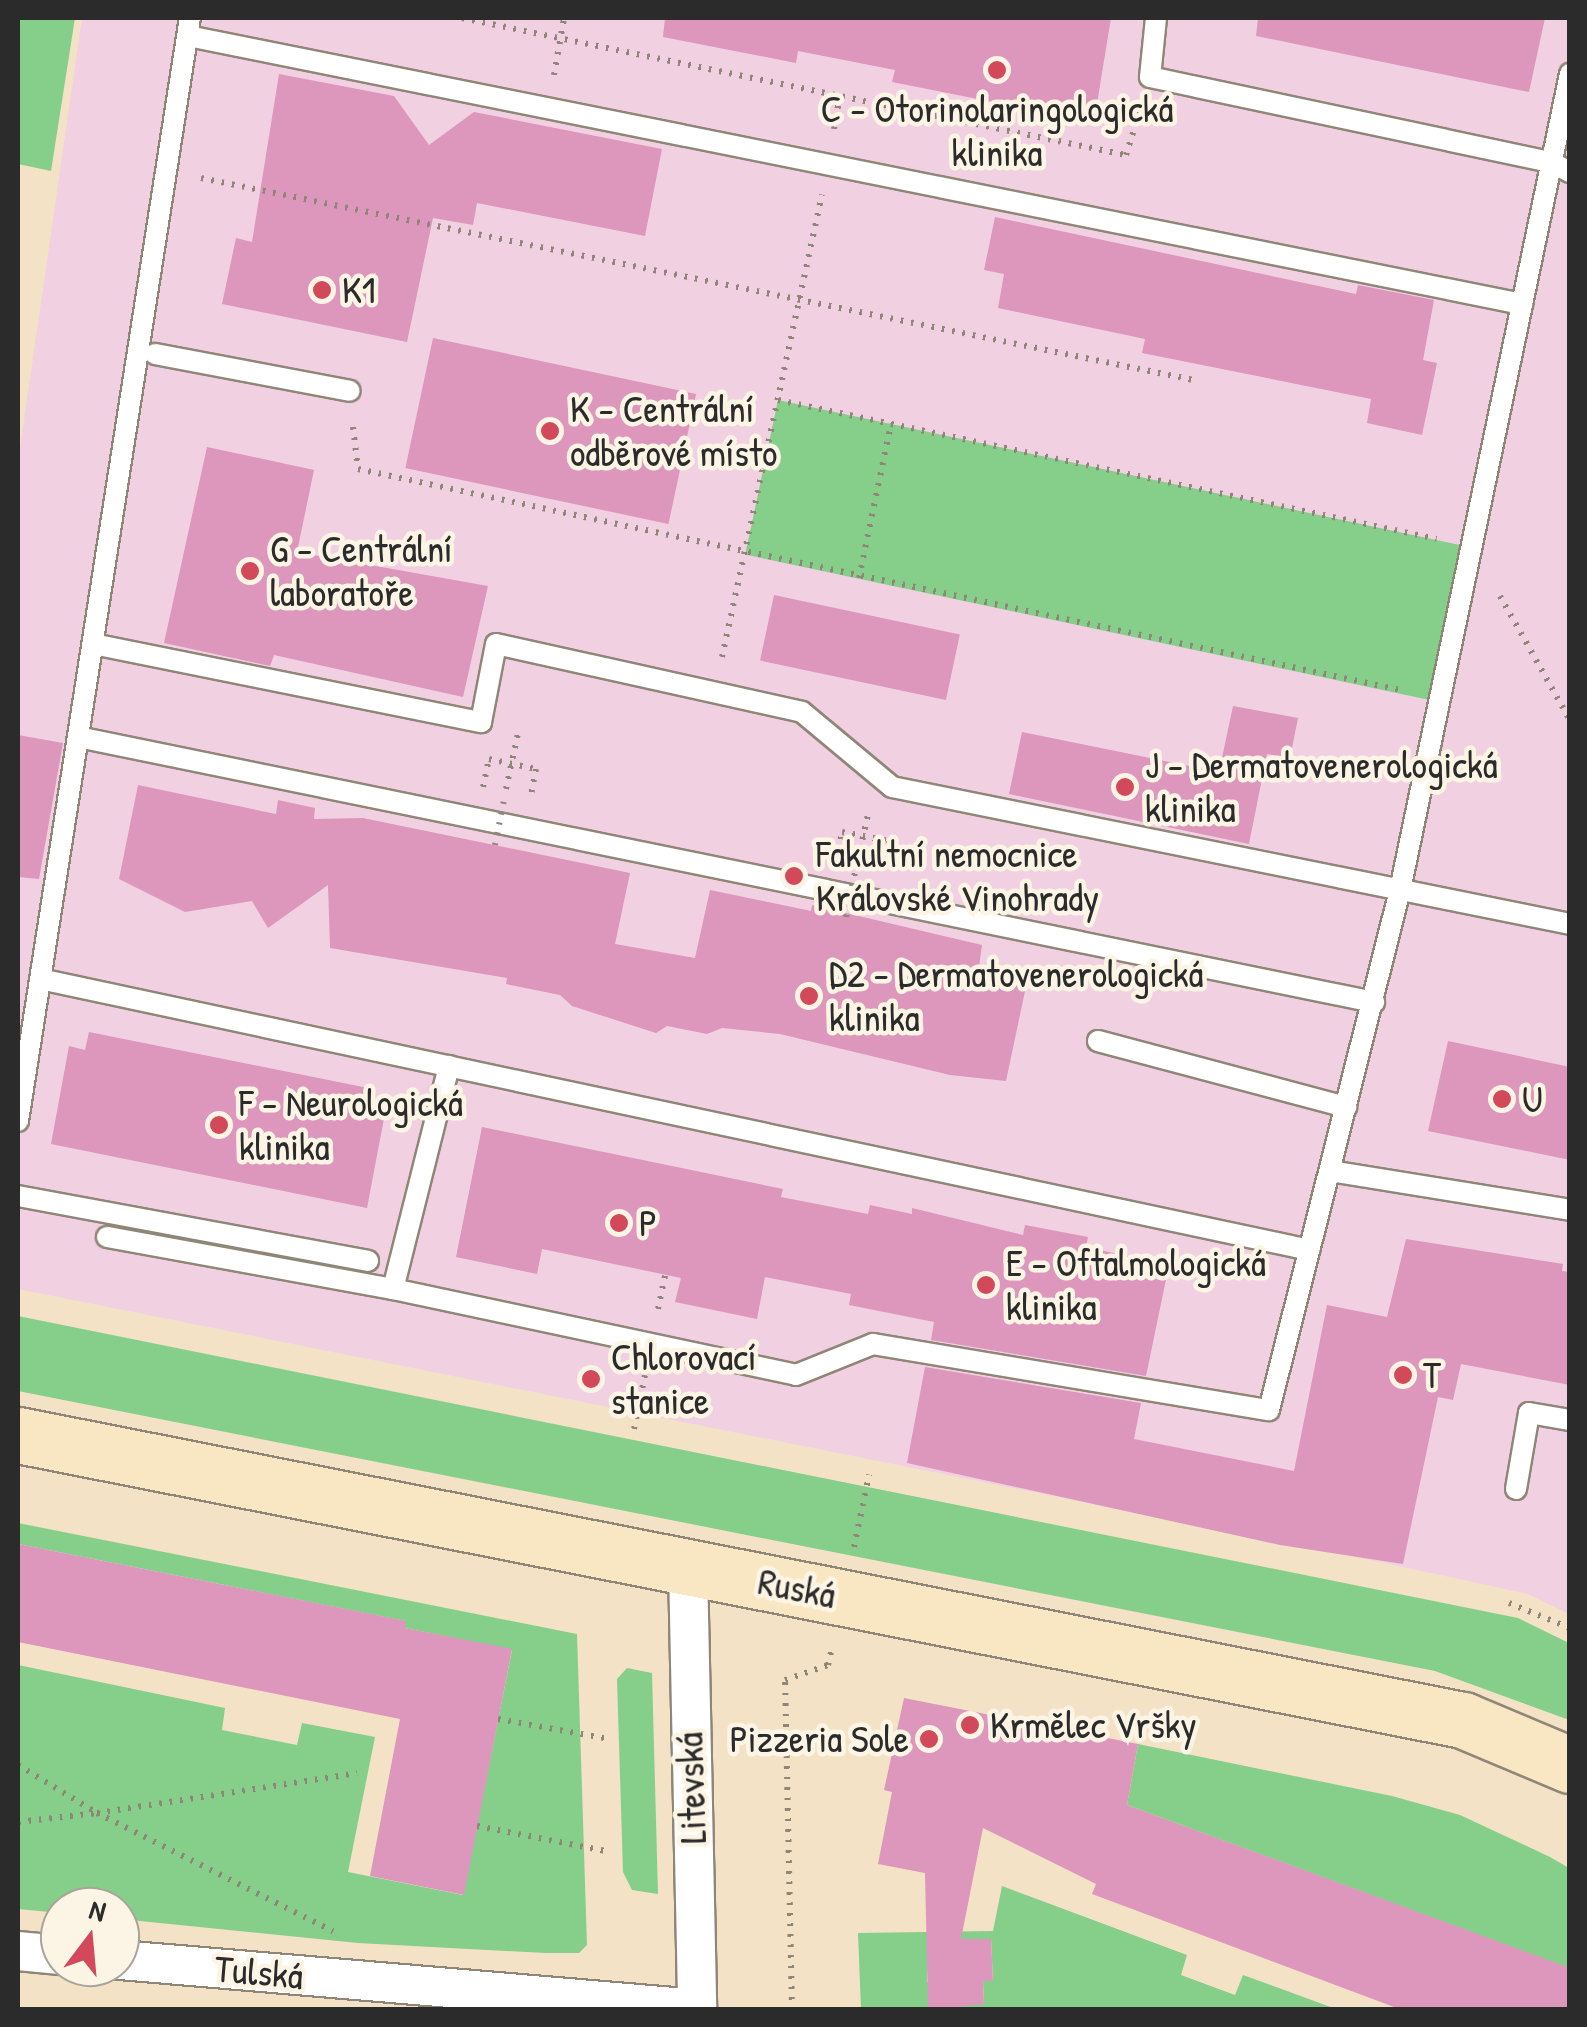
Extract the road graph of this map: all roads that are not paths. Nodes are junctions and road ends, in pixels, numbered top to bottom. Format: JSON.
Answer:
{"nodes":[{"id":1,"x":1156,"y":18,"type":"edge"},
{"id":2,"x":189,"y":26,"type":"edge"},
{"id":3,"x":1570,"y":74,"type":"edge"},
{"id":4,"x":1560,"y":167,"type":"edge"},
{"id":5,"x":1522,"y":304,"type":"junction"},
{"id":6,"x":156,"y":354,"type":"dead end"},
{"id":7,"x":350,"y":392,"type":"road end"},
{"id":8,"x":92,"y":644,"type":"junction"},
{"id":9,"x":78,"y":737,"type":"junction"},
{"id":10,"x":1400,"y":890,"type":"junction"},
{"id":11,"x":1570,"y":924,"type":"edge"},
{"id":12,"x":40,"y":979,"type":"junction"},
{"id":13,"x":1374,"y":1002,"type":"junction"},
{"id":14,"x":1098,"y":1042,"type":"dead end"},
{"id":15,"x":449,"y":1066,"type":"junction"},
{"id":16,"x":1346,"y":1108,"type":"junction"},
{"id":17,"x":18,"y":1121,"type":"edge"},
{"id":18,"x":1330,"y":1171,"type":"junction"},
{"id":19,"x":18,"y":1196,"type":"edge"},
{"id":20,"x":1570,"y":1210,"type":"edge"},
{"id":21,"x":107,"y":1237,"type":"dead end"},
{"id":22,"x":1309,"y":1250,"type":"junction"},
{"id":23,"x":368,"y":1260,"type":"dead end"},
{"id":24,"x":393,"y":1289,"type":"junction"},
{"id":25,"x":1570,"y":1420,"type":"edge"},
{"id":26,"x":18,"y":1435,"type":"edge"},
{"id":27,"x":1516,"y":1489,"type":"dead end"},
{"id":28,"x":688,"y":1566,"type":"junction"},
{"id":29,"x":1570,"y":1765,"type":"edge"},
{"id":30,"x":140,"y":1962,"type":"edge"},
{"id":31,"x":697,"y":2009,"type":"edge"}],
"edges":[{"from":1,"to":4,"type":"lane"},
{"from":2,"to":5,"type":"lane"},
{"from":2,"to":8,"type":"lane"},
{"from":3,"to":4,"type":"lane"},
{"from":4,"to":5,"type":"lane"},
{"from":5,"to":10,"type":"lane"},
{"from":6,"to":7,"type":"lane"},
{"from":8,"to":9,"type":"lane"},
{"from":8,"to":10,"type":"lane"},
{"from":9,"to":12,"type":"lane"},
{"from":9,"to":13,"type":"lane"},
{"from":10,"to":11,"type":"lane"},
{"from":10,"to":13,"type":"lane"},
{"from":12,"to":15,"type":"lane"},
{"from":12,"to":17,"type":"lane"},
{"from":13,"to":16,"type":"lane"},
{"from":14,"to":16,"type":"lane"},
{"from":15,"to":22,"type":"lane"},
{"from":15,"to":24,"type":"lane"},
{"from":16,"to":18,"type":"lane"},
{"from":18,"to":20,"type":"lane"},
{"from":18,"to":22,"type":"lane"},
{"from":19,"to":23,"type":"lane"},
{"from":21,"to":24,"type":"lane"},
{"from":22,"to":24,"type":"lane"},
{"from":25,"to":27,"type":"lane"},
{"from":26,"to":28,"type":"street","name":"Ruská"},
{"from":28,"to":29,"type":"street","name":"Ruská"},
{"from":28,"to":31,"type":"street","name":"Litevská"},
{"from":30,"to":31,"type":"street","name":"Tulská"}]}
